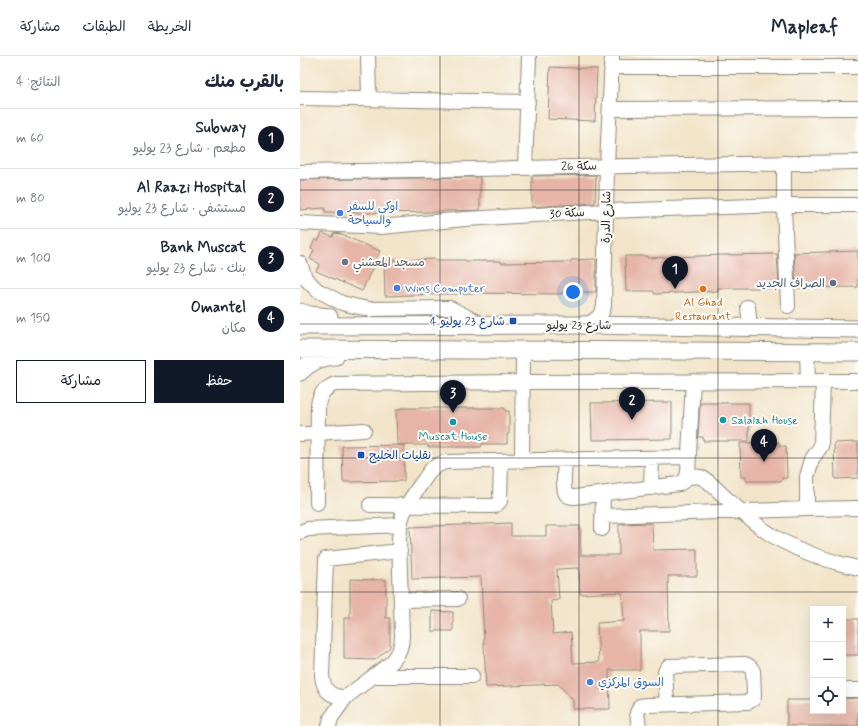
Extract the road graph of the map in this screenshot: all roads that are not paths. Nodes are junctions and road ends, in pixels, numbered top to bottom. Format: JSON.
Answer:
{"nodes":[{"id":1,"x":368,"y":56,"type":"edge"},
{"id":2,"x":529,"y":56,"type":"edge"},
{"id":3,"x":612,"y":61,"type":"edge"},
{"id":4,"x":858,"y":67,"type":"edge"},
{"id":5,"x":300,"y":98,"type":"edge"},
{"id":6,"x":369,"y":99,"type":"junction"},
{"id":7,"x":528,"y":102,"type":"junction"},
{"id":8,"x":858,"y":108,"type":"edge"},
{"id":9,"x":610,"y":109,"type":"junction"},
{"id":10,"x":784,"y":162,"type":"junction"},
{"id":11,"x":858,"y":162,"type":"edge"},
{"id":12,"x":607,"y":166,"type":"junction"},
{"id":13,"x":525,"y":167,"type":"junction"},
{"id":14,"x":300,"y":172,"type":"edge"},
{"id":15,"x":784,"y":205,"type":"junction"},
{"id":16,"x":858,"y":205,"type":"edge"},
{"id":17,"x":607,"y":211,"type":"junction"},
{"id":18,"x":301,"y":224,"type":"edge"},
{"id":19,"x":300,"y":263,"type":"edge"},
{"id":20,"x":604,"y":306,"type":"junction"},
{"id":21,"x":748,"y":306,"type":"dead end"},
{"id":22,"x":788,"y":306,"type":"dead end"},
{"id":23,"x":300,"y":312,"type":"edge"},
{"id":24,"x":484,"y":325,"type":"junction"},
{"id":25,"x":584,"y":325,"type":"junction"},
{"id":26,"x":624,"y":325,"type":"junction"},
{"id":27,"x":300,"y":326,"type":"edge"},
{"id":28,"x":365,"y":326,"type":"junction"},
{"id":29,"x":750,"y":327,"type":"junction"},
{"id":30,"x":858,"y":329,"type":"edge"},
{"id":31,"x":300,"y":349,"type":"edge"},
{"id":32,"x":368,"y":350,"type":"junction"},
{"id":33,"x":523,"y":351,"type":"junction"},
{"id":34,"x":858,"y":352,"type":"edge"},
{"id":35,"x":807,"y":353,"type":"junction"},
{"id":36,"x":300,"y":372,"type":"edge"},
{"id":37,"x":693,"y":381,"type":"junction"},
{"id":38,"x":808,"y":381,"type":"junction"},
{"id":39,"x":823,"y":381,"type":"junction"},
{"id":40,"x":858,"y":381,"type":"edge"},
{"id":41,"x":523,"y":382,"type":"junction"},
{"id":42,"x":364,"y":430,"type":"dead end"},
{"id":43,"x":318,"y":433,"type":"junction"},
{"id":44,"x":300,"y":434,"type":"edge"},
{"id":45,"x":689,"y":457,"type":"junction"},
{"id":46,"x":652,"y":458,"type":"junction"},
{"id":47,"x":565,"y":460,"type":"junction"},
{"id":48,"x":501,"y":461,"type":"junction"},
{"id":49,"x":522,"y":461,"type":"junction"},
{"id":50,"x":687,"y":477,"type":"junction"},
{"id":51,"x":651,"y":488,"type":"junction"},
{"id":52,"x":603,"y":494,"type":"junction"},
{"id":53,"x":317,"y":503,"type":"dead end"},
{"id":54,"x":370,"y":505,"type":"dead end"},
{"id":55,"x":408,"y":505,"type":"junction"},
{"id":56,"x":858,"y":508,"type":"edge"},
{"id":57,"x":807,"y":509,"type":"junction"},
{"id":58,"x":741,"y":511,"type":"junction"},
{"id":59,"x":400,"y":525,"type":"junction"},
{"id":60,"x":303,"y":529,"type":"edge"},
{"id":61,"x":400,"y":551,"type":"junction"},
{"id":62,"x":858,"y":568,"type":"edge"},
{"id":63,"x":458,"y":599,"type":"dead end"},
{"id":64,"x":401,"y":600,"type":"junction"},
{"id":65,"x":374,"y":676,"type":"junction"},
{"id":66,"x":472,"y":676,"type":"dead end"},
{"id":67,"x":846,"y":690,"type":"edge"},
{"id":68,"x":858,"y":690,"type":"edge"},
{"id":69,"x":346,"y":698,"type":"junction"},
{"id":70,"x":667,"y":704,"type":"junction"},
{"id":71,"x":329,"y":726,"type":"edge"},
{"id":72,"x":639,"y":726,"type":"edge"}],
"edges":[{"from":1,"to":6,"type":"street"},
{"from":2,"to":7,"type":"street"},
{"from":3,"to":4,"type":"street"},
{"from":3,"to":9,"type":"street","name":"شارع الدرة"},
{"from":5,"to":6,"type":"street"},
{"from":6,"to":7,"type":"street"},
{"from":7,"to":13,"type":"street"},
{"from":8,"to":9,"type":"street"},
{"from":9,"to":12,"type":"street","name":"شارع الدرة"},
{"from":10,"to":11,"type":"street","name":"سكة 26"},
{"from":10,"to":12,"type":"street","name":"سكة 26"},
{"from":10,"to":15,"type":"street"},
{"from":12,"to":13,"type":"street","name":"سكة 26"},
{"from":12,"to":17,"type":"street","name":"شارع الدرة"},
{"from":13,"to":14,"type":"street","name":"سكة 26"},
{"from":15,"to":16,"type":"street","name":"سكة 30"},
{"from":15,"to":17,"type":"street","name":"سكة 30"},
{"from":15,"to":22,"type":"street"},
{"from":17,"to":18,"type":"street","name":"سكة 30"},
{"from":17,"to":20,"type":"street","name":"شارع الدرة"},
{"from":19,"to":24,"type":"street"},
{"from":20,"to":25,"type":"street"},
{"from":20,"to":26,"type":"street"},
{"from":21,"to":29,"type":"street"},
{"from":23,"to":28,"type":"main road"},
{"from":24,"to":25,"type":"main road","name":"شارع 23 يوليو"},
{"from":24,"to":28,"type":"main road","name":"شارع 23 يوليو"},
{"from":25,"to":26,"type":"main road","name":"شارع 23 يوليو"},
{"from":26,"to":29,"type":"main road","name":"شارع 23 يوليو"},
{"from":27,"to":28,"type":"main road","name":"شارع 23 يوليو"},
{"from":29,"to":30,"type":"main road","name":"شارع 23 يوليو"},
{"from":31,"to":32,"type":"main road"},
{"from":32,"to":33,"type":"main road"},
{"from":32,"to":36,"type":"main road"},
{"from":33,"to":35,"type":"main road"},
{"from":33,"to":41,"type":"street"},
{"from":34,"to":35,"type":"main road"},
{"from":35,"to":38,"type":"street"},
{"from":37,"to":38,"type":"street"},
{"from":37,"to":41,"type":"street"},
{"from":37,"to":45,"type":"street"},
{"from":38,"to":39,"type":"street"},
{"from":39,"to":40,"type":"street"},
{"from":39,"to":57,"type":"street"},
{"from":41,"to":43,"type":"street"},
{"from":41,"to":49,"type":"street"},
{"from":42,"to":43,"type":"street"},
{"from":43,"to":44,"type":"street"},
{"from":43,"to":53,"type":"street"},
{"from":45,"to":46,"type":"street"},
{"from":45,"to":50,"type":"street"},
{"from":46,"to":47,"type":"street"},
{"from":46,"to":51,"type":"street"},
{"from":47,"to":49,"type":"street"},
{"from":47,"to":52,"type":"street"},
{"from":48,"to":49,"type":"street"},
{"from":48,"to":55,"type":"street"},
{"from":48,"to":55,"type":"street"},
{"from":50,"to":51,"type":"street"},
{"from":50,"to":58,"type":"street"},
{"from":51,"to":52,"type":"street"},
{"from":52,"to":58,"type":"street"},
{"from":54,"to":55,"type":"street"},
{"from":55,"to":59,"type":"street"},
{"from":56,"to":57,"type":"street"},
{"from":57,"to":58,"type":"street"},
{"from":58,"to":62,"type":"street"},
{"from":59,"to":60,"type":"street"},
{"from":59,"to":61,"type":"street"},
{"from":61,"to":64,"type":"street"},
{"from":61,"to":69,"type":"street"},
{"from":63,"to":64,"type":"street"},
{"from":64,"to":65,"type":"street"},
{"from":65,"to":66,"type":"street"},
{"from":65,"to":69,"type":"street"},
{"from":67,"to":68,"type":"street"},
{"from":69,"to":71,"type":"street"},
{"from":70,"to":70,"type":"street"},
{"from":70,"to":72,"type":"street"}]}
